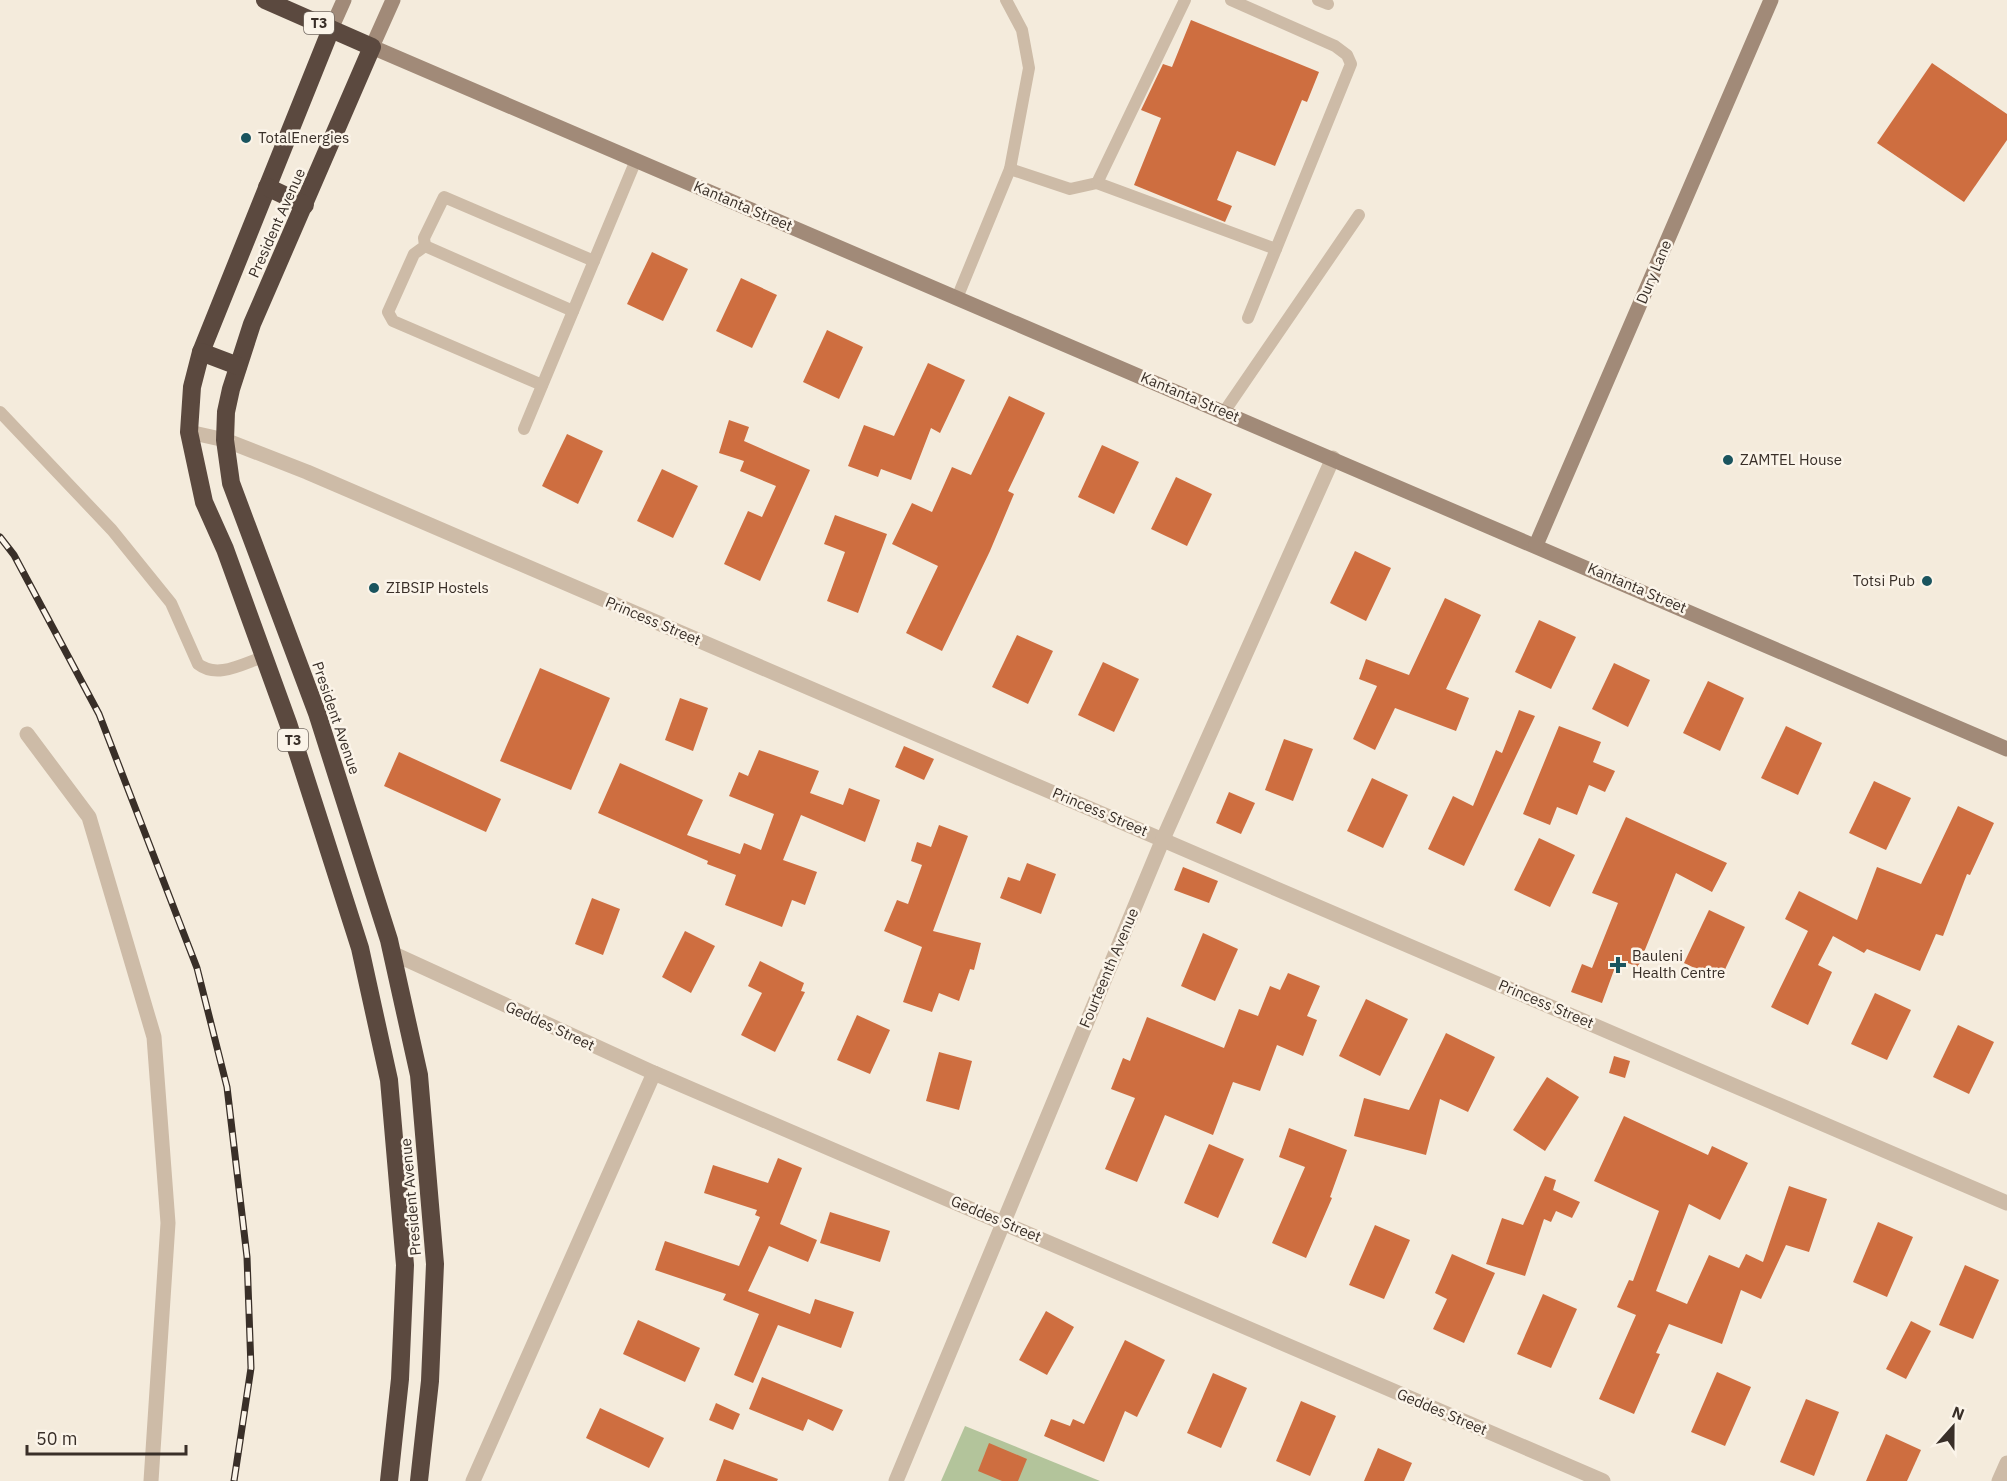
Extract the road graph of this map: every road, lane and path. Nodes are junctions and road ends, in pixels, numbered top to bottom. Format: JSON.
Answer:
{"nodes":[{"id":1,"x":265,"y":0,"type":"edge"},
{"id":2,"x":344,"y":0,"type":"edge"},
{"id":3,"x":393,"y":0,"type":"edge"},
{"id":4,"x":1006,"y":0,"type":"edge"},
{"id":5,"x":1185,"y":0,"type":"edge"},
{"id":6,"x":1231,"y":0,"type":"edge"},
{"id":7,"x":1771,"y":0,"type":"edge"},
{"id":8,"x":331,"y":29,"type":"junction"},
{"id":9,"x":372,"y":47,"type":"junction"},
{"id":10,"x":636,"y":160,"type":"junction"},
{"id":11,"x":1010,"y":169,"type":"junction"},
{"id":12,"x":1097,"y":183,"type":"junction"},
{"id":13,"x":267,"y":187,"type":"junction"},
{"id":14,"x":305,"y":205,"type":"junction"},
{"id":15,"x":1359,"y":215,"type":"dead end"},
{"id":16,"x":425,"y":246,"type":"junction"},
{"id":17,"x":1276,"y":249,"type":"junction"},
{"id":18,"x":594,"y":261,"type":"junction"},
{"id":19,"x":957,"y":298,"type":"junction"},
{"id":20,"x":573,"y":312,"type":"junction"},
{"id":21,"x":1248,"y":318,"type":"dead end"},
{"id":22,"x":201,"y":352,"type":"junction"},
{"id":23,"x":238,"y":366,"type":"junction"},
{"id":24,"x":542,"y":385,"type":"junction"},
{"id":25,"x":0,"y":412,"type":"edge"},
{"id":26,"x":1224,"y":412,"type":"junction"},
{"id":27,"x":524,"y":429,"type":"dead end"},
{"id":28,"x":189,"y":432,"type":"junction"},
{"id":29,"x":225,"y":440,"type":"junction"},
{"id":30,"x":1333,"y":458,"type":"junction"},
{"id":31,"x":1536,"y":545,"type":"junction"},
{"id":32,"x":263,"y":657,"type":"junction"},
{"id":33,"x":27,"y":735,"type":"dead end"},
{"id":34,"x":2007,"y":749,"type":"edge"},
{"id":35,"x":1163,"y":839,"type":"junction"},
{"id":36,"x":392,"y":952,"type":"junction"},
{"id":37,"x":654,"y":1073,"type":"junction"},
{"id":38,"x":2007,"y":1203,"type":"edge"},
{"id":39,"x":1003,"y":1222,"type":"junction"},
{"id":40,"x":2007,"y":1463,"type":"edge"},
{"id":41,"x":151,"y":1481,"type":"edge"},
{"id":42,"x":389,"y":1481,"type":"edge"},
{"id":43,"x":419,"y":1481,"type":"edge"},
{"id":44,"x":473,"y":1481,"type":"edge"},
{"id":45,"x":896,"y":1481,"type":"edge"},
{"id":46,"x":1603,"y":1481,"type":"edge"},
{"id":47,"x":1999,"y":1481,"type":"edge"}],
"edges":[{"from":1,"to":8,"type":"highway","number":"T3"},
{"from":2,"to":8,"type":"street","name":"President Avenue"},
{"from":3,"to":9,"type":"street","name":"President Avenue"},
{"from":4,"to":11,"type":"lane"},
{"from":5,"to":12,"type":"lane"},
{"from":6,"to":17,"type":"lane"},
{"from":7,"to":31,"type":"street","name":"Dury Lane"},
{"from":8,"to":9,"type":"highway","number":"T3"},
{"from":8,"to":13,"type":"highway","name":"President Avenue","number":"T3"},
{"from":9,"to":10,"type":"street","name":"Kantanta Street"},
{"from":9,"to":14,"type":"highway","name":"President Avenue","number":"T3"},
{"from":10,"to":18,"type":"lane"},
{"from":10,"to":19,"type":"street","name":"Kantanta Street"},
{"from":11,"to":12,"type":"lane"},
{"from":11,"to":19,"type":"lane"},
{"from":12,"to":17,"type":"lane"},
{"from":13,"to":14,"type":"highway"},
{"from":13,"to":22,"type":"highway","name":"President Avenue","number":"T3"},
{"from":14,"to":23,"type":"highway","name":"President Avenue","number":"T3"},
{"from":15,"to":26,"type":"lane"},
{"from":16,"to":18,"type":"lane"},
{"from":16,"to":20,"type":"lane"},
{"from":16,"to":24,"type":"lane"},
{"from":17,"to":21,"type":"lane"},
{"from":18,"to":20,"type":"lane"},
{"from":19,"to":26,"type":"street","name":"Kantanta Street"},
{"from":20,"to":24,"type":"lane"},
{"from":22,"to":23,"type":"highway"},
{"from":22,"to":28,"type":"highway","name":"President Avenue","number":"T3"},
{"from":23,"to":29,"type":"highway","name":"President Avenue","number":"T3"},
{"from":24,"to":27,"type":"lane"},
{"from":25,"to":32,"type":"lane"},
{"from":26,"to":30,"type":"street","name":"Kantanta Street"},
{"from":28,"to":29,"type":"street","name":"Princess Street"},
{"from":28,"to":32,"type":"highway","name":"President Avenue","number":"T3"},
{"from":29,"to":35,"type":"street","name":"Princess Street"},
{"from":29,"to":36,"type":"highway","name":"President Avenue","number":"T3"},
{"from":30,"to":31,"type":"street","name":"Kantanta Street"},
{"from":30,"to":35,"type":"street","name":"Fourteenth Avenue"},
{"from":31,"to":34,"type":"street","name":"Kantanta Street"},
{"from":32,"to":42,"type":"highway","name":"President Avenue","number":"T3"},
{"from":33,"to":41,"type":"street"},
{"from":35,"to":38,"type":"street","name":"Princess Street"},
{"from":35,"to":39,"type":"street","name":"Fourteenth Avenue"},
{"from":36,"to":37,"type":"street","name":"Geddes Street"},
{"from":36,"to":43,"type":"highway","name":"President Avenue","number":"T3"},
{"from":37,"to":39,"type":"street","name":"Geddes Street"},
{"from":37,"to":44,"type":"street"},
{"from":39,"to":45,"type":"street","name":"Fourteenth Avenue"},
{"from":39,"to":46,"type":"street","name":"Geddes Street"},
{"from":40,"to":47,"type":"street"}]}
